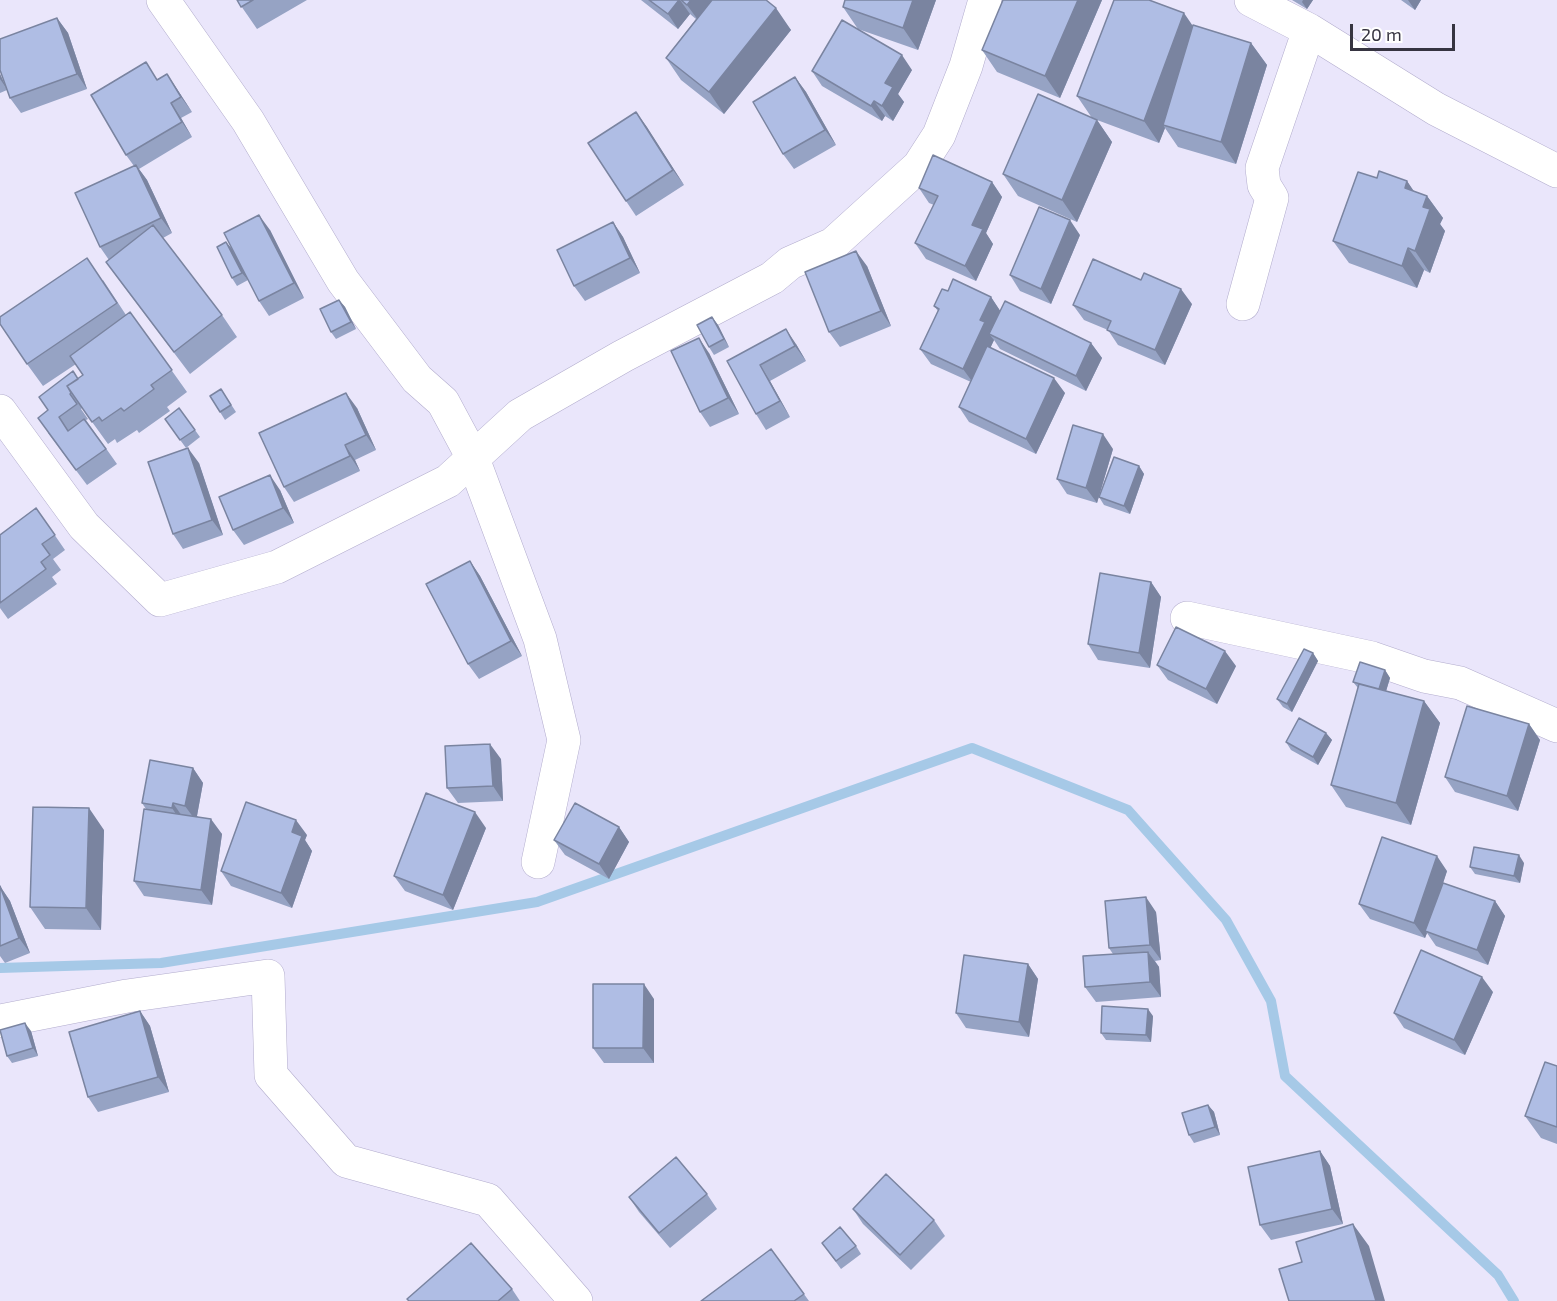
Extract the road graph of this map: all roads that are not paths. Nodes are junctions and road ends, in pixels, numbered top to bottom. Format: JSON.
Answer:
{"nodes":[{"id":1,"x":163,"y":0,"type":"edge"},
{"id":2,"x":985,"y":0,"type":"edge"},
{"id":3,"x":1251,"y":0,"type":"edge"},
{"id":4,"x":1309,"y":30,"type":"junction"},
{"id":5,"x":1557,"y":171,"type":"edge"},
{"id":6,"x":1243,"y":304,"type":"dead end"},
{"id":7,"x":0,"y":411,"type":"edge"},
{"id":8,"x":472,"y":456,"type":"junction"},
{"id":9,"x":1187,"y":618,"type":"dead end"},
{"id":10,"x":1557,"y":726,"type":"edge"},
{"id":11,"x":538,"y":862,"type":"dead end"},
{"id":12,"x":0,"y":1021,"type":"edge"},
{"id":13,"x":576,"y":1301,"type":"edge"}],
"edges":[{"from":1,"to":8,"type":"street"},
{"from":2,"to":8,"type":"street"},
{"from":3,"to":4,"type":"street"},
{"from":4,"to":5,"type":"street"},
{"from":4,"to":6,"type":"street"},
{"from":7,"to":8,"type":"street"},
{"from":8,"to":11,"type":"street"},
{"from":9,"to":10,"type":"street"},
{"from":12,"to":13,"type":"street"}]}
